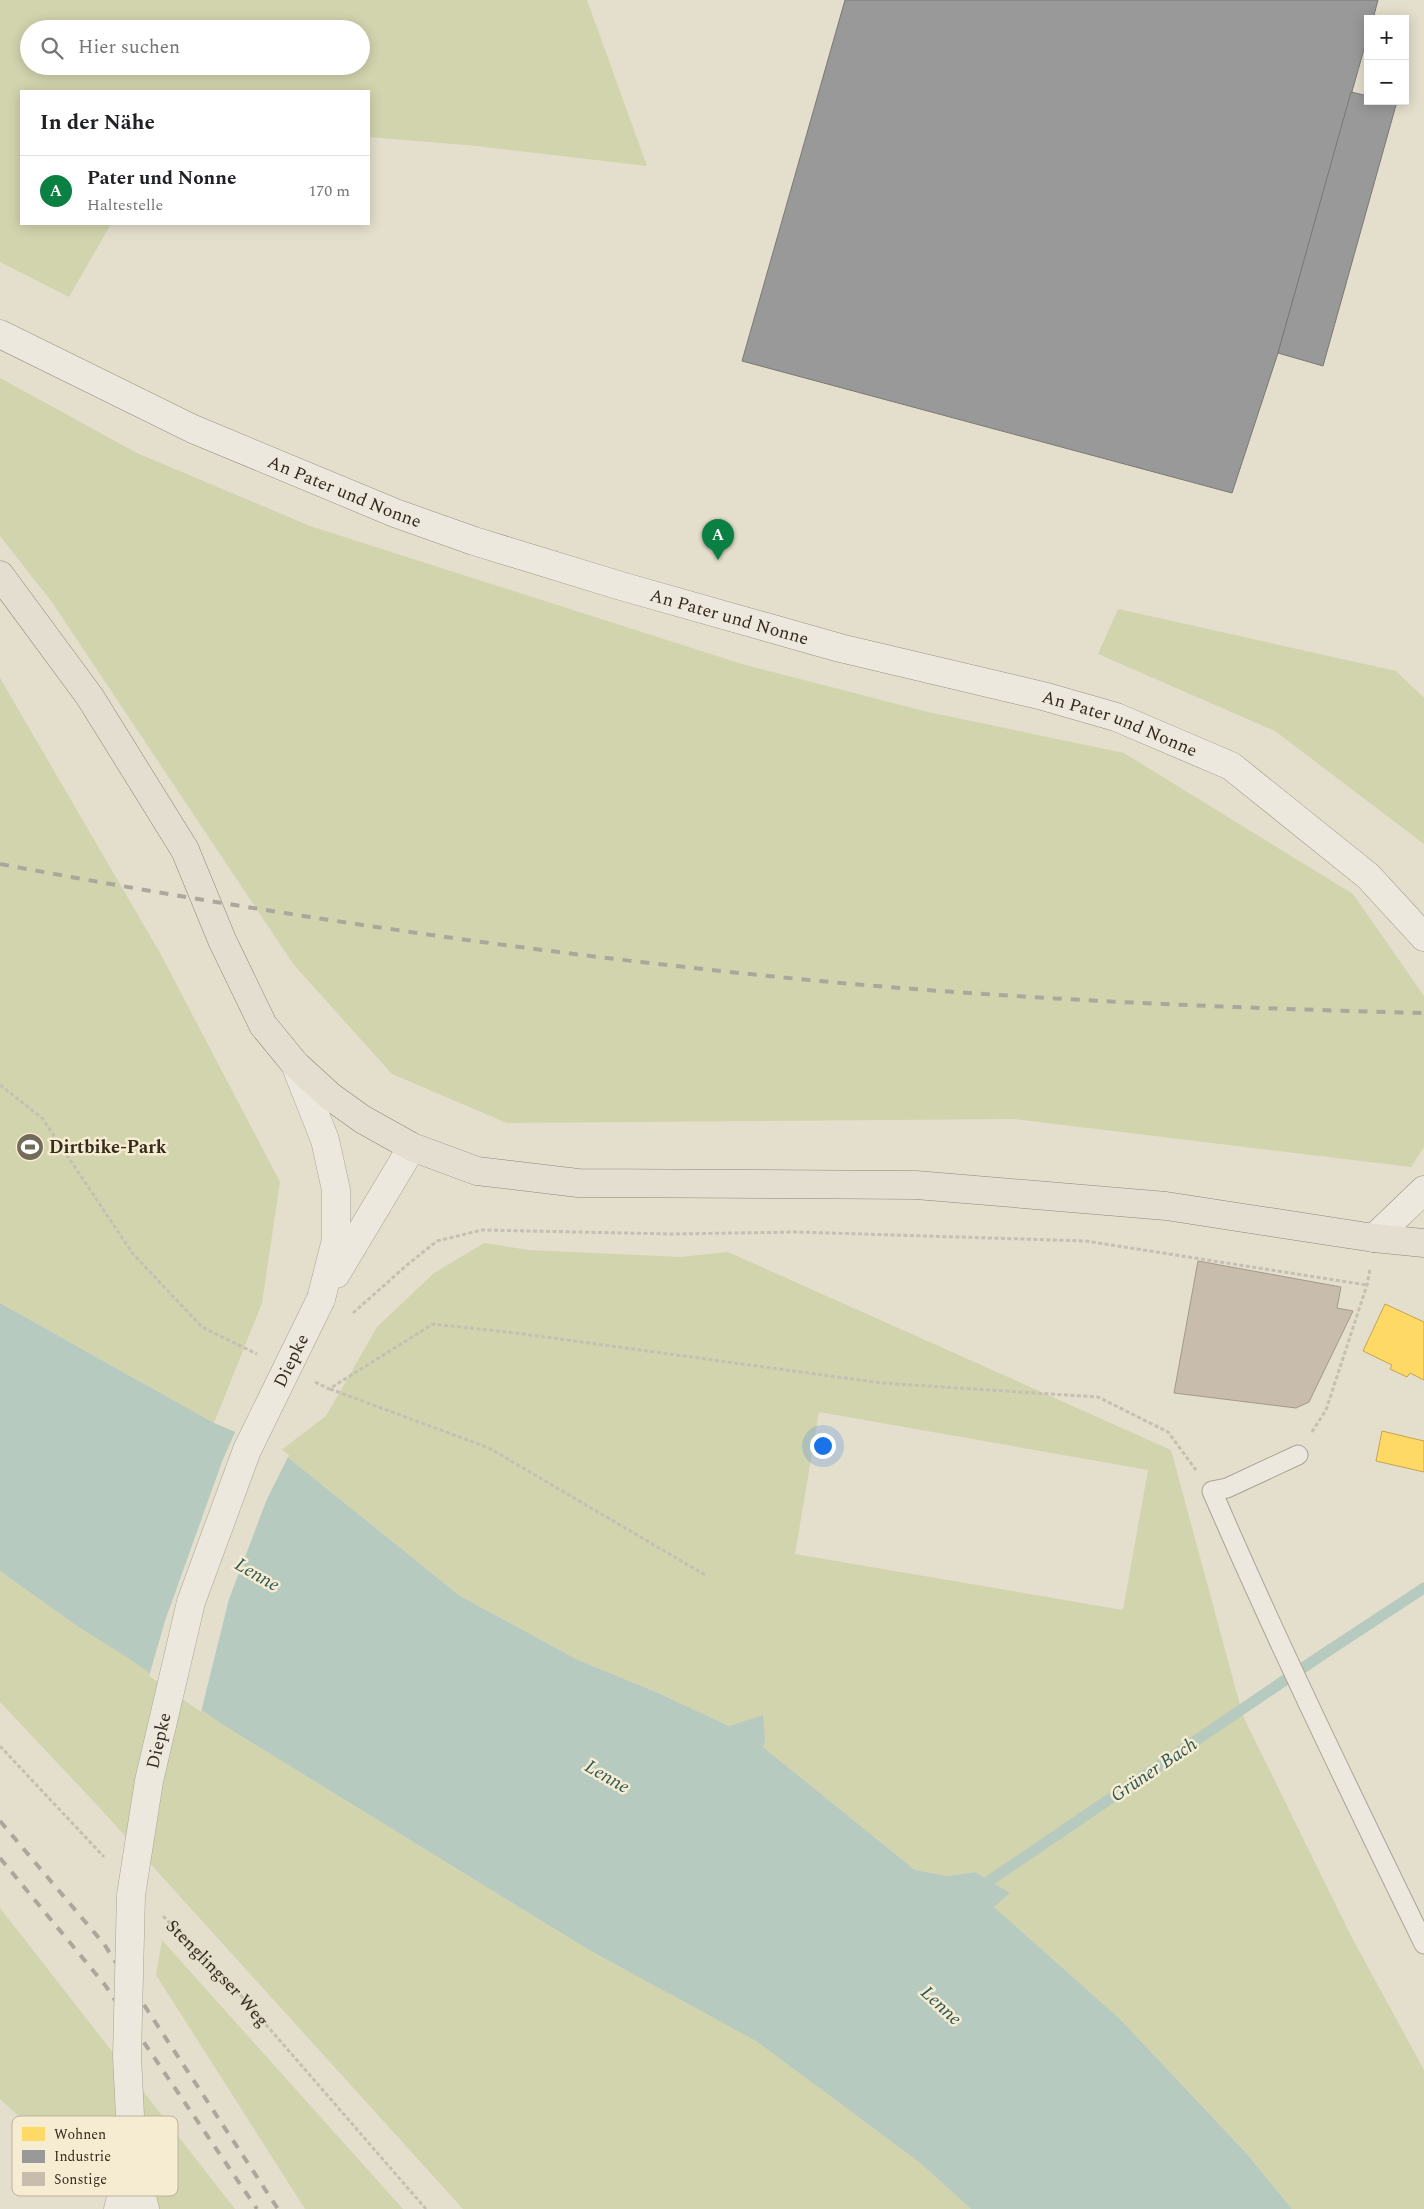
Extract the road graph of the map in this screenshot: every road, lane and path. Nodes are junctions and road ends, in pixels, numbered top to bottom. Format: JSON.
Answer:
{"nodes":[{"id":1,"x":0,"y":334,"type":"edge"},
{"id":2,"x":0,"y":575,"type":"edge"},
{"id":3,"x":1424,"y":937,"type":"edge"},
{"id":4,"x":295,"y":1064,"type":"junction"},
{"id":5,"x":0,"y":1085,"type":"edge"},
{"id":6,"x":412,"y":1147,"type":"junction"},
{"id":7,"x":1424,"y":1190,"type":"edge"},
{"id":8,"x":1374,"y":1238,"type":"junction"},
{"id":9,"x":1424,"y":1242,"type":"edge"},
{"id":10,"x":1424,"y":1262,"type":"edge"},
{"id":11,"x":321,"y":1298,"type":"junction"},
{"id":12,"x":353,"y":1313,"type":"dead end"},
{"id":13,"x":261,"y":1356,"type":"dead end"},
{"id":14,"x":312,"y":1381,"type":"dead end"},
{"id":15,"x":329,"y":1389,"type":"junction"},
{"id":16,"x":1298,"y":1455,"type":"joint"},
{"id":17,"x":1212,"y":1491,"type":"junction"},
{"id":18,"x":707,"y":1576,"type":"dead end"},
{"id":19,"x":0,"y":1746,"type":"edge"},
{"id":20,"x":108,"y":1861,"type":"dead end"},
{"id":21,"x":162,"y":1915,"type":"dead end"},
{"id":22,"x":1424,"y":1944,"type":"edge"},
{"id":23,"x":130,"y":2116,"type":"edge"},
{"id":24,"x":121,"y":2196,"type":"edge"},
{"id":25,"x":142,"y":2196,"type":"edge"},
{"id":26,"x":118,"y":2209,"type":"edge"},
{"id":27,"x":145,"y":2209,"type":"edge"},
{"id":28,"x":426,"y":2209,"type":"edge"}],
"edges":[{"from":1,"to":3,"type":"main road","name":"An Pater und Nonne"},
{"from":2,"to":4,"type":"main road"},
{"from":4,"to":6,"type":"main road"},
{"from":4,"to":11,"type":"main road","name":"Diepke"},
{"from":5,"to":13,"type":"path"},
{"from":6,"to":8,"type":"main road"},
{"from":6,"to":11,"type":"main road","name":"Diepke"},
{"from":7,"to":8,"type":"main road"},
{"from":8,"to":9,"type":"main road"},
{"from":8,"to":10,"type":"main road"},
{"from":11,"to":23,"type":"main road","name":"Diepke","bridge":true},
{"from":12,"to":16,"type":"path"},
{"from":14,"to":15,"type":"path"},
{"from":15,"to":17,"type":"path"},
{"from":15,"to":18,"type":"path"},
{"from":16,"to":17,"type":"lane"},
{"from":17,"to":22,"type":"lane"},
{"from":19,"to":20,"type":"path"},
{"from":21,"to":28,"type":"path","name":"Stenglingser Weg"},
{"from":24,"to":26,"type":"main road"},
{"from":25,"to":27,"type":"main road","name":"Diepke"}]}
